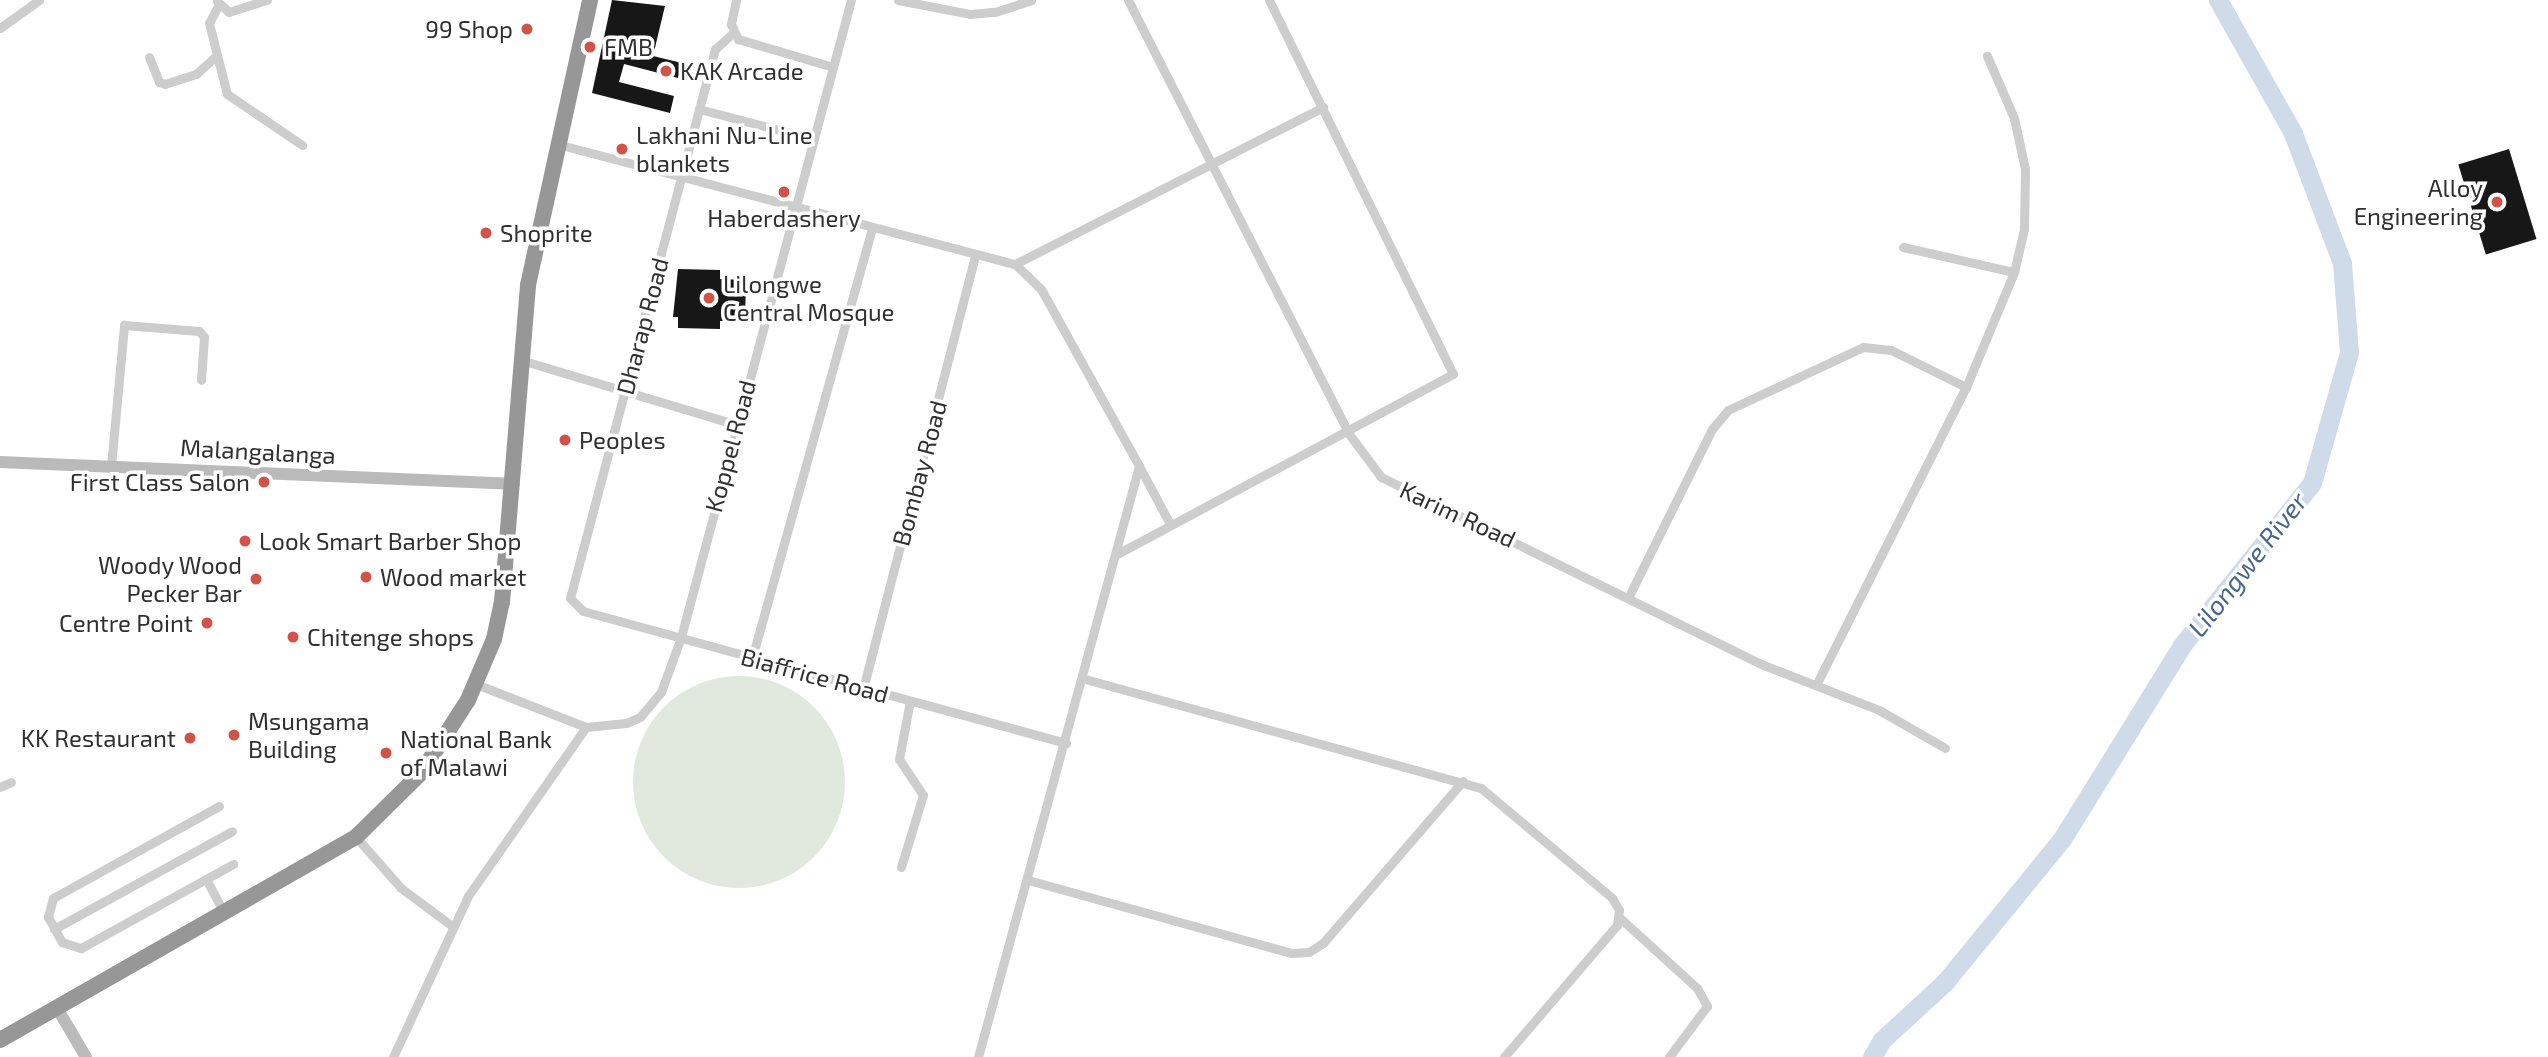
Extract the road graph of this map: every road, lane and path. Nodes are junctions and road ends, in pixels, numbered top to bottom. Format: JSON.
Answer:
{"nodes":[{"id":1,"x":39,"y":0,"type":"edge"},
{"id":2,"x":267,"y":0,"type":"edge"},
{"id":3,"x":590,"y":0,"type":"edge"},
{"id":4,"x":736,"y":0,"type":"edge"},
{"id":5,"x":851,"y":0,"type":"edge"},
{"id":6,"x":898,"y":0,"type":"edge"},
{"id":7,"x":1031,"y":0,"type":"edge"},
{"id":8,"x":1128,"y":0,"type":"edge"},
{"id":9,"x":1269,"y":0,"type":"edge"},
{"id":10,"x":217,"y":3,"type":"edge"},
{"id":11,"x":0,"y":28,"type":"edge"},
{"id":12,"x":734,"y":32,"type":"junction"},
{"id":13,"x":216,"y":56,"type":"junction"},
{"id":14,"x":1987,"y":56,"type":"dead end"},
{"id":15,"x":149,"y":57,"type":"dead end"},
{"id":16,"x":832,"y":67,"type":"junction"},
{"id":17,"x":1323,"y":107,"type":"junction"},
{"id":18,"x":699,"y":109,"type":"junction"},
{"id":19,"x":813,"y":139,"type":"junction"},
{"id":20,"x":557,"y":144,"type":"junction"},
{"id":21,"x":302,"y":145,"type":"dead end"},
{"id":22,"x":1211,"y":164,"type":"junction"},
{"id":23,"x":681,"y":176,"type":"junction"},
{"id":24,"x":794,"y":208,"type":"junction"},
{"id":25,"x":872,"y":229,"type":"junction"},
{"id":26,"x":1903,"y":247,"type":"dead end"},
{"id":27,"x":975,"y":256,"type":"junction"},
{"id":28,"x":1016,"y":264,"type":"junction"},
{"id":29,"x":2014,"y":272,"type":"junction"},
{"id":30,"x":521,"y":360,"type":"junction"},
{"id":31,"x":201,"y":380,"type":"dead end"},
{"id":32,"x":1966,"y":387,"type":"junction"},
{"id":33,"x":624,"y":392,"type":"junction"},
{"id":34,"x":735,"y":424,"type":"junction"},
{"id":35,"x":1349,"y":433,"type":"junction"},
{"id":36,"x":0,"y":462,"type":"edge"},
{"id":37,"x":111,"y":466,"type":"junction"},
{"id":38,"x":1139,"y":466,"type":"junction"},
{"id":39,"x":514,"y":484,"type":"junction"},
{"id":40,"x":1170,"y":524,"type":"junction"},
{"id":41,"x":1119,"y":553,"type":"junction"},
{"id":42,"x":1629,"y":596,"type":"junction"},
{"id":43,"x":570,"y":598,"type":"joint"},
{"id":44,"x":681,"y":638,"type":"junction"},
{"id":45,"x":752,"y":659,"type":"junction"},
{"id":46,"x":1085,"y":678,"type":"junction"},
{"id":47,"x":475,"y":684,"type":"junction"},
{"id":48,"x":1816,"y":685,"type":"junction"},
{"id":49,"x":863,"y":689,"type":"junction"},
{"id":50,"x":910,"y":701,"type":"junction"},
{"id":51,"x":586,"y":727,"type":"junction"},
{"id":52,"x":1066,"y":743,"type":"junction"},
{"id":53,"x":1945,"y":748,"type":"dead end"},
{"id":54,"x":1463,"y":781,"type":"junction"},
{"id":55,"x":11,"y":782,"type":"dead end"},
{"id":56,"x":0,"y":788,"type":"edge"},
{"id":57,"x":219,"y":806,"type":"dead end"},
{"id":58,"x":232,"y":831,"type":"dead end"},
{"id":59,"x":356,"y":837,"type":"junction"},
{"id":60,"x":233,"y":864,"type":"dead end"},
{"id":61,"x":901,"y":867,"type":"dead end"},
{"id":62,"x":206,"y":879,"type":"junction"},
{"id":63,"x":1028,"y":880,"type":"junction"},
{"id":64,"x":226,"y":915,"type":"junction"},
{"id":65,"x":1620,"y":918,"type":"junction"},
{"id":66,"x":452,"y":926,"type":"junction"},
{"id":67,"x":54,"y":929,"type":"junction"},
{"id":68,"x":57,"y":1009,"type":"junction"},
{"id":69,"x":0,"y":1040,"type":"edge"},
{"id":70,"x":86,"y":1057,"type":"edge"},
{"id":71,"x":393,"y":1057,"type":"edge"},
{"id":72,"x":978,"y":1057,"type":"edge"},
{"id":73,"x":1504,"y":1057,"type":"edge"},
{"id":74,"x":1669,"y":1057,"type":"edge"}],
"edges":[{"from":1,"to":11,"type":"street"},
{"from":2,"to":10,"type":"street"},
{"from":3,"to":20,"type":"highway"},
{"from":4,"to":12,"type":"street"},
{"from":5,"to":16,"type":"street","name":"Koppel Road"},
{"from":6,"to":7,"type":"street"},
{"from":8,"to":22,"type":"street","name":"Karim Road"},
{"from":9,"to":17,"type":"street"},
{"from":10,"to":13,"type":"street"},
{"from":12,"to":16,"type":"street"},
{"from":12,"to":18,"type":"street","name":"Dharap Road"},
{"from":13,"to":15,"type":"street"},
{"from":13,"to":21,"type":"street"},
{"from":14,"to":29,"type":"street"},
{"from":16,"to":19,"type":"street","name":"Koppel Road"},
{"from":17,"to":22,"type":"street"},
{"from":17,"to":35,"type":"street"},
{"from":18,"to":19,"type":"street"},
{"from":18,"to":23,"type":"street","name":"Dharap Road"},
{"from":19,"to":24,"type":"street","name":"Koppel Road"},
{"from":20,"to":23,"type":"street"},
{"from":20,"to":30,"type":"highway"},
{"from":22,"to":28,"type":"street"},
{"from":22,"to":35,"type":"street","name":"Karim Road"},
{"from":23,"to":24,"type":"street"},
{"from":23,"to":33,"type":"street","name":"Dharap Road"},
{"from":24,"to":25,"type":"street"},
{"from":24,"to":34,"type":"street","name":"Koppel Road"},
{"from":25,"to":27,"type":"street"},
{"from":25,"to":45,"type":"street"},
{"from":26,"to":29,"type":"street"},
{"from":27,"to":28,"type":"street"},
{"from":27,"to":49,"type":"street","name":"Bombay Road"},
{"from":28,"to":38,"type":"street"},
{"from":29,"to":32,"type":"street"},
{"from":30,"to":33,"type":"street"},
{"from":30,"to":39,"type":"highway"},
{"from":31,"to":37,"type":"street"},
{"from":32,"to":42,"type":"street"},
{"from":32,"to":48,"type":"street"},
{"from":33,"to":34,"type":"street"},
{"from":33,"to":43,"type":"street","name":"Dharap Road"},
{"from":34,"to":44,"type":"street","name":"Koppel Road"},
{"from":35,"to":40,"type":"street"},
{"from":35,"to":42,"type":"street","name":"Karim Road"},
{"from":36,"to":37,"type":"street","name":"Malangalanga"},
{"from":37,"to":39,"type":"street","name":"Malangalanga"},
{"from":38,"to":40,"type":"street"},
{"from":38,"to":41,"type":"street"},
{"from":39,"to":47,"type":"highway"},
{"from":40,"to":41,"type":"street"},
{"from":41,"to":46,"type":"street"},
{"from":42,"to":48,"type":"street","name":"Karim Road"},
{"from":43,"to":44,"type":"street","name":"Biaffrice Road"},
{"from":44,"to":45,"type":"street","name":"Biaffrice Road"},
{"from":44,"to":51,"type":"street","name":"Koppel Road"},
{"from":45,"to":49,"type":"street","name":"Biaffrice Road"},
{"from":46,"to":52,"type":"street"},
{"from":46,"to":54,"type":"street"},
{"from":47,"to":51,"type":"street","name":"Koppel Road"},
{"from":47,"to":59,"type":"highway"},
{"from":48,"to":53,"type":"street","name":"Karim Road"},
{"from":49,"to":50,"type":"street","name":"Biaffrice Road"},
{"from":50,"to":52,"type":"street","name":"Biaffrice Road"},
{"from":50,"to":61,"type":"street"},
{"from":51,"to":66,"type":"street"},
{"from":52,"to":63,"type":"street"},
{"from":54,"to":63,"type":"street"},
{"from":54,"to":65,"type":"street"},
{"from":55,"to":56,"type":"street"},
{"from":57,"to":67,"type":"street"},
{"from":58,"to":67,"type":"street"},
{"from":59,"to":64,"type":"highway"},
{"from":59,"to":66,"type":"street"},
{"from":60,"to":62,"type":"street"},
{"from":62,"to":64,"type":"street"},
{"from":62,"to":67,"type":"street"},
{"from":63,"to":72,"type":"street"},
{"from":64,"to":68,"type":"highway"},
{"from":65,"to":73,"type":"street"},
{"from":65,"to":74,"type":"street"},
{"from":66,"to":71,"type":"street"},
{"from":68,"to":69,"type":"highway"},
{"from":68,"to":70,"type":"street"}]}
